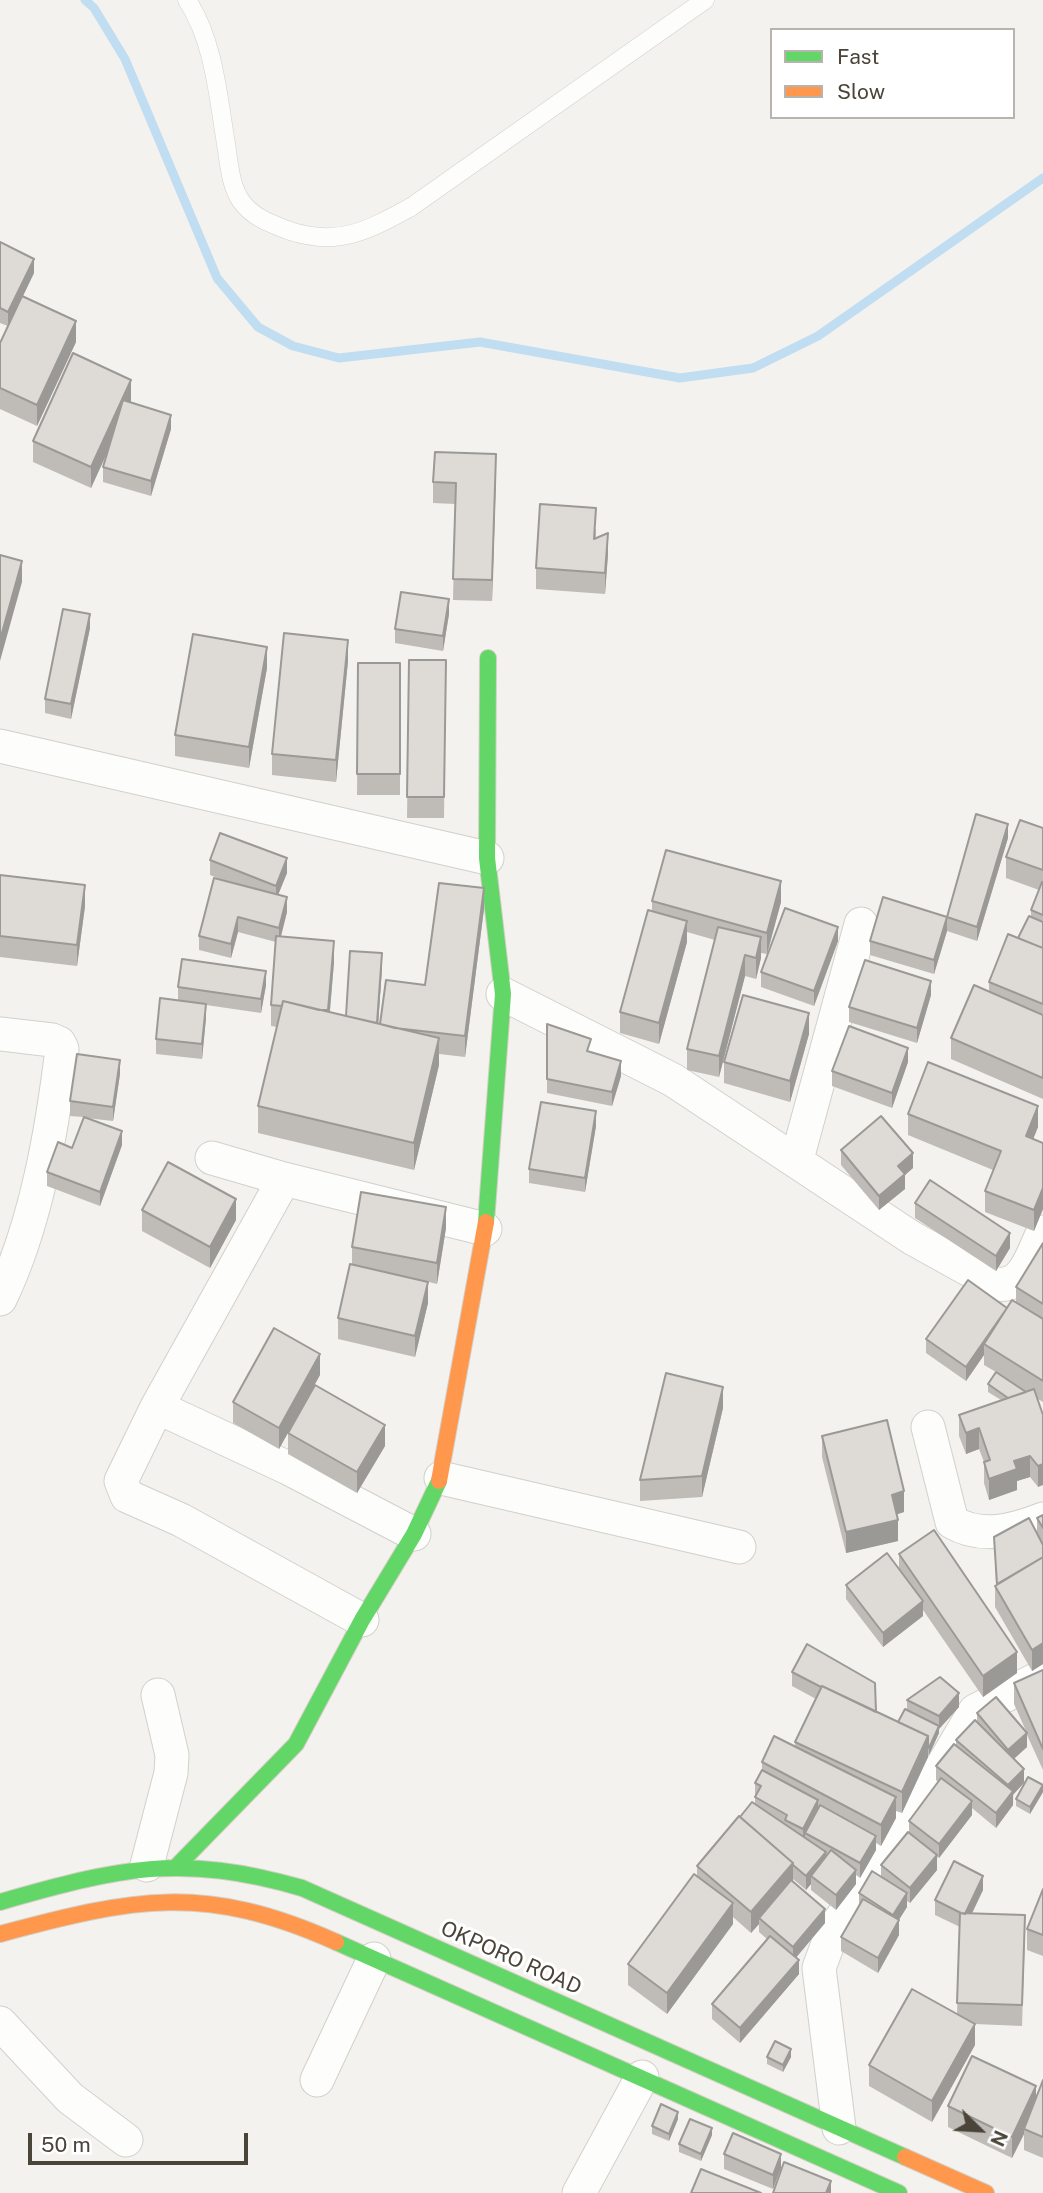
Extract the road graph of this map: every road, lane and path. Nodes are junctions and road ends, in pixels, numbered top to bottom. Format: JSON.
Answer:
{"nodes":[{"id":1,"x":187,"y":0,"type":"edge"},
{"id":2,"x":705,"y":0,"type":"edge"},
{"id":3,"x":488,"y":658,"type":"dead end"},
{"id":4,"x":0,"y":746,"type":"edge"},
{"id":5,"x":487,"y":858,"type":"junction"},
{"id":6,"x":861,"y":924,"type":"dead end"},
{"id":7,"x":503,"y":994,"type":"junction"},
{"id":8,"x":0,"y":1034,"type":"edge"},
{"id":9,"x":212,"y":1158,"type":"dead end"},
{"id":10,"x":797,"y":1159,"type":"junction"},
{"id":11,"x":284,"y":1179,"type":"junction"},
{"id":12,"x":485,"y":1229,"type":"junction"},
{"id":13,"x":1041,"y":1244,"type":"edge"},
{"id":14,"x":0,"y":1299,"type":"edge"},
{"id":15,"x":157,"y":1407,"type":"junction"},
{"id":16,"x":928,"y":1427,"type":"dead end"},
{"id":17,"x":441,"y":1478,"type":"junction"},
{"id":18,"x":1043,"y":1519,"type":"edge"},
{"id":19,"x":414,"y":1534,"type":"junction"},
{"id":20,"x":739,"y":1547,"type":"dead end"},
{"id":21,"x":362,"y":1620,"type":"junction"},
{"id":22,"x":1043,"y":1676,"type":"edge"},
{"id":23,"x":158,"y":1695,"type":"dead end"},
{"id":24,"x":162,"y":1865,"type":"junction"},
{"id":25,"x":0,"y":1902,"type":"edge"},
{"id":26,"x":0,"y":1934,"type":"edge"},
{"id":27,"x":373,"y":1959,"type":"junction"},
{"id":28,"x":0,"y":2023,"type":"edge"},
{"id":29,"x":642,"y":2077,"type":"junction"},
{"id":30,"x":317,"y":2080,"type":"dead end"},
{"id":31,"x":839,"y":2128,"type":"junction"},
{"id":32,"x":126,"y":2140,"type":"dead end"},
{"id":33,"x":579,"y":2193,"type":"edge"},
{"id":34,"x":899,"y":2193,"type":"edge"},
{"id":35,"x":986,"y":2193,"type":"edge"}],
"edges":[{"from":1,"to":2,"type":"lane"},
{"from":3,"to":5,"type":"main road"},
{"from":4,"to":5,"type":"street"},
{"from":5,"to":7,"type":"main road"},
{"from":6,"to":10,"type":"street"},
{"from":7,"to":10,"type":"street"},
{"from":7,"to":12,"type":"main road"},
{"from":8,"to":14,"type":"street"},
{"from":9,"to":11,"type":"street"},
{"from":10,"to":13,"type":"street"},
{"from":11,"to":12,"type":"street"},
{"from":11,"to":15,"type":"street"},
{"from":12,"to":17,"type":"main road"},
{"from":15,"to":19,"type":"street"},
{"from":15,"to":21,"type":"street"},
{"from":16,"to":18,"type":"street"},
{"from":17,"to":19,"type":"main road"},
{"from":17,"to":20,"type":"street"},
{"from":19,"to":21,"type":"main road"},
{"from":21,"to":24,"type":"main road"},
{"from":22,"to":31,"type":"street"},
{"from":23,"to":24,"type":"street"},
{"from":24,"to":25,"type":"main road","name":"OKPORO ROAD"},
{"from":24,"to":31,"type":"main road","name":"OKPORO ROAD"},
{"from":26,"to":27,"type":"main road"},
{"from":27,"to":29,"type":"main road"},
{"from":27,"to":30,"type":"street"},
{"from":28,"to":32,"type":"street"},
{"from":29,"to":33,"type":"street"},
{"from":29,"to":34,"type":"main road"},
{"from":31,"to":35,"type":"main road","name":"OKPORO ROAD"}]}
